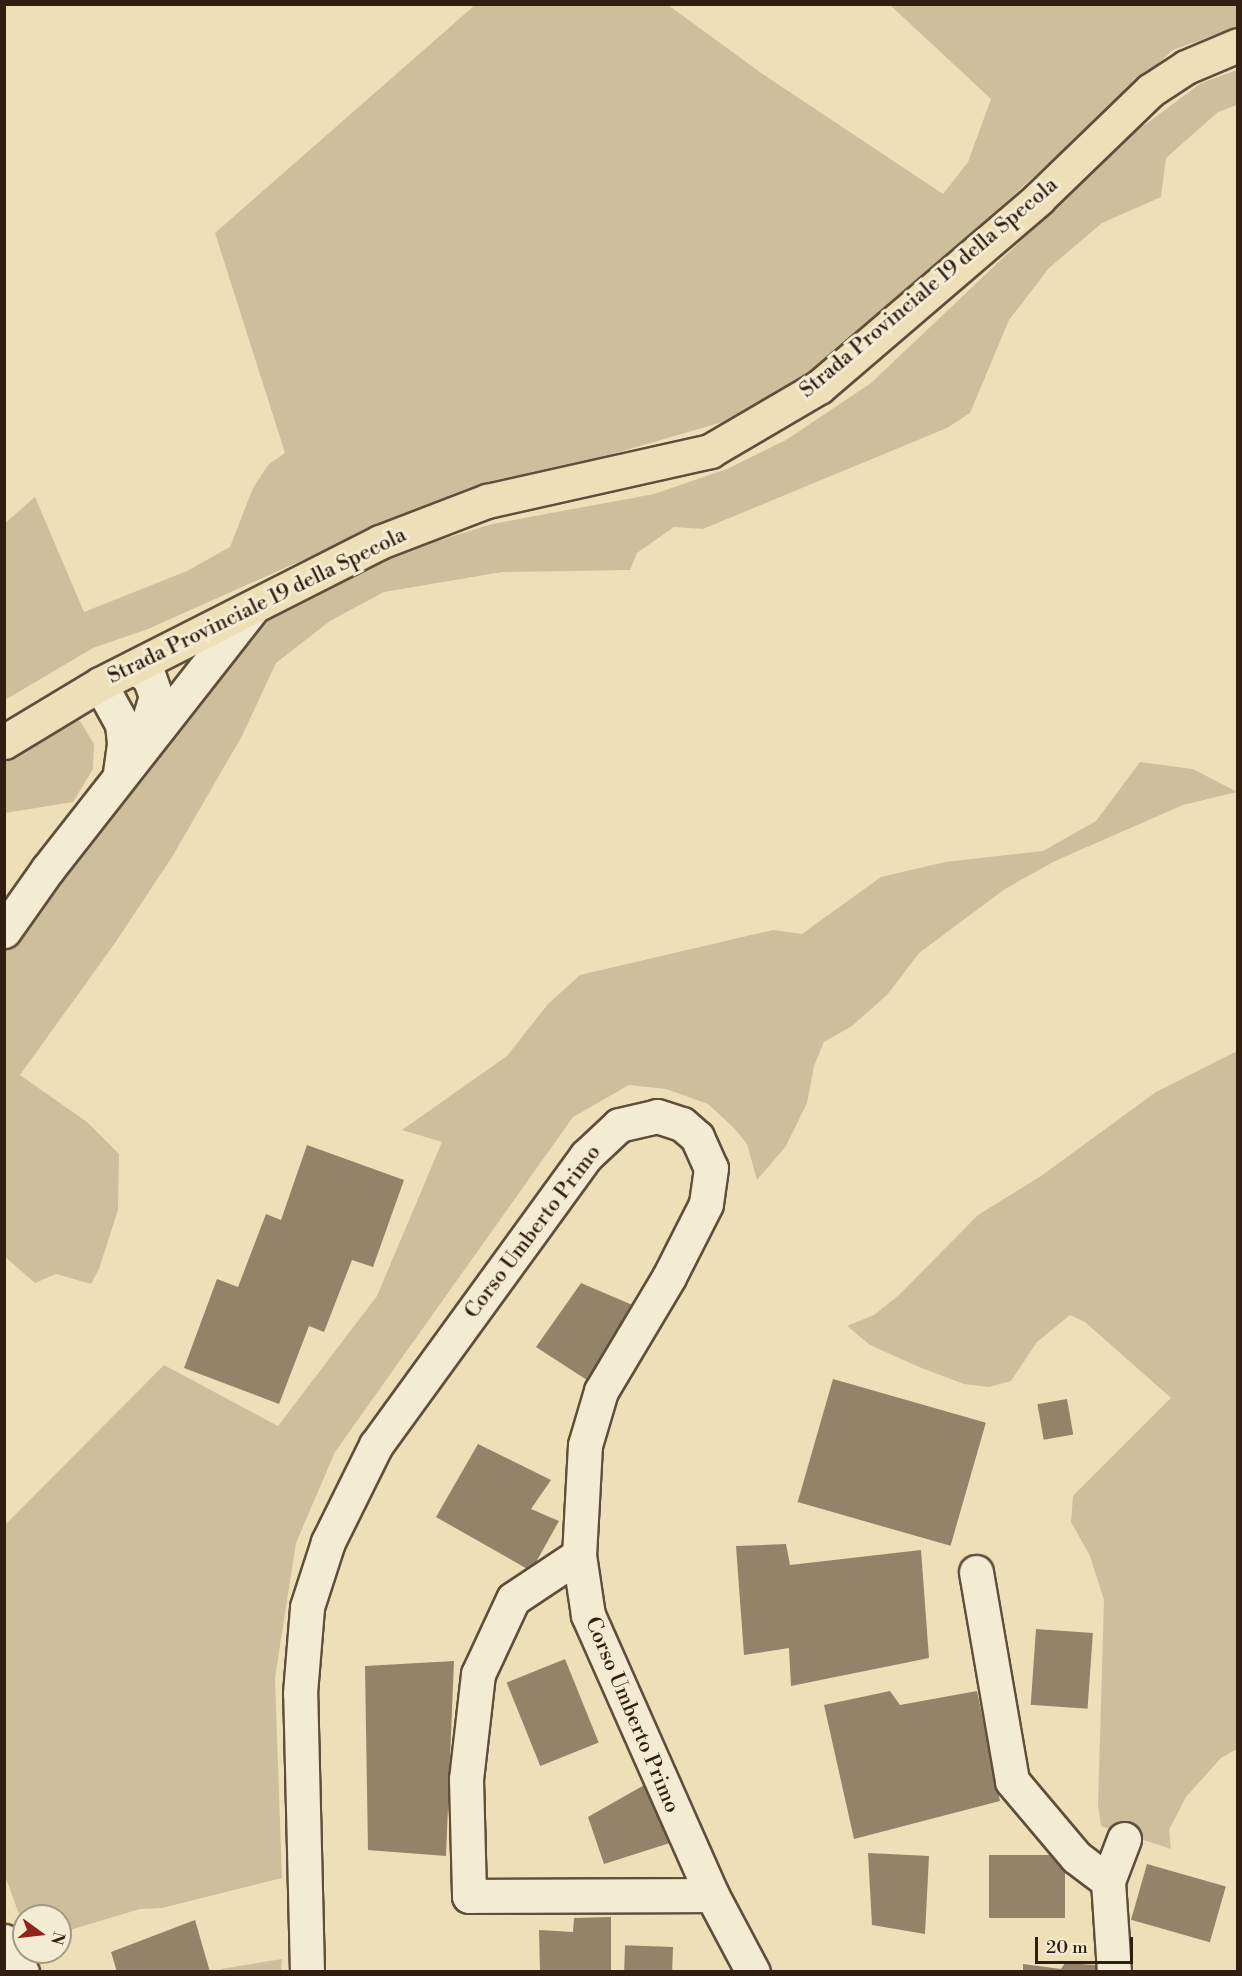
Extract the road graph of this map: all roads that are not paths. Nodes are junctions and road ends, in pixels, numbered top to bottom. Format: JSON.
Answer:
{"nodes":[{"id":1,"x":1238,"y":45,"type":"edge"},
{"id":2,"x":253,"y":608,"type":"junction"},
{"id":3,"x":134,"y":667,"type":"junction"},
{"id":4,"x":100,"y":684,"type":"junction"},
{"id":5,"x":4,"y":742,"type":"edge"},
{"id":6,"x":118,"y":782,"type":"junction"},
{"id":7,"x":4,"y":931,"type":"edge"},
{"id":8,"x":579,"y":1555,"type":"junction"},
{"id":9,"x":976,"y":1572,"type":"dead end"},
{"id":10,"x":1124,"y":1839,"type":"dead end"},
{"id":11,"x":1108,"y":1881,"type":"junction"},
{"id":12,"x":712,"y":1895,"type":"junction"},
{"id":13,"x":4,"y":1941,"type":"edge"},
{"id":14,"x":22,"y":1971,"type":"edge"},
{"id":15,"x":307,"y":1971,"type":"edge"},
{"id":16,"x":753,"y":1971,"type":"edge"},
{"id":17,"x":1114,"y":1971,"type":"edge"}],
"edges":[{"from":1,"to":2,"type":"main road","name":"Strada Provinciale 19 della Specola"},
{"from":2,"to":3,"type":"main road","name":"Strada Provinciale 19 della Specola"},
{"from":2,"to":6,"type":"street"},
{"from":3,"to":4,"type":"main road","name":"Strada Provinciale 19 della Specola"},
{"from":3,"to":6,"type":"street"},
{"from":4,"to":5,"type":"main road","name":"Strada Provinciale 19 della Specola"},
{"from":4,"to":6,"type":"street"},
{"from":6,"to":7,"type":"street"},
{"from":8,"to":12,"type":"street","name":"Corso Umberto Primo"},
{"from":8,"to":12,"type":"street"},
{"from":8,"to":15,"type":"street","name":"Corso Umberto Primo"},
{"from":9,"to":11,"type":"street"},
{"from":10,"to":11,"type":"street"},
{"from":11,"to":17,"type":"street"},
{"from":12,"to":16,"type":"street","name":"Corso Umberto Primo"},
{"from":13,"to":14,"type":"street"}]}
